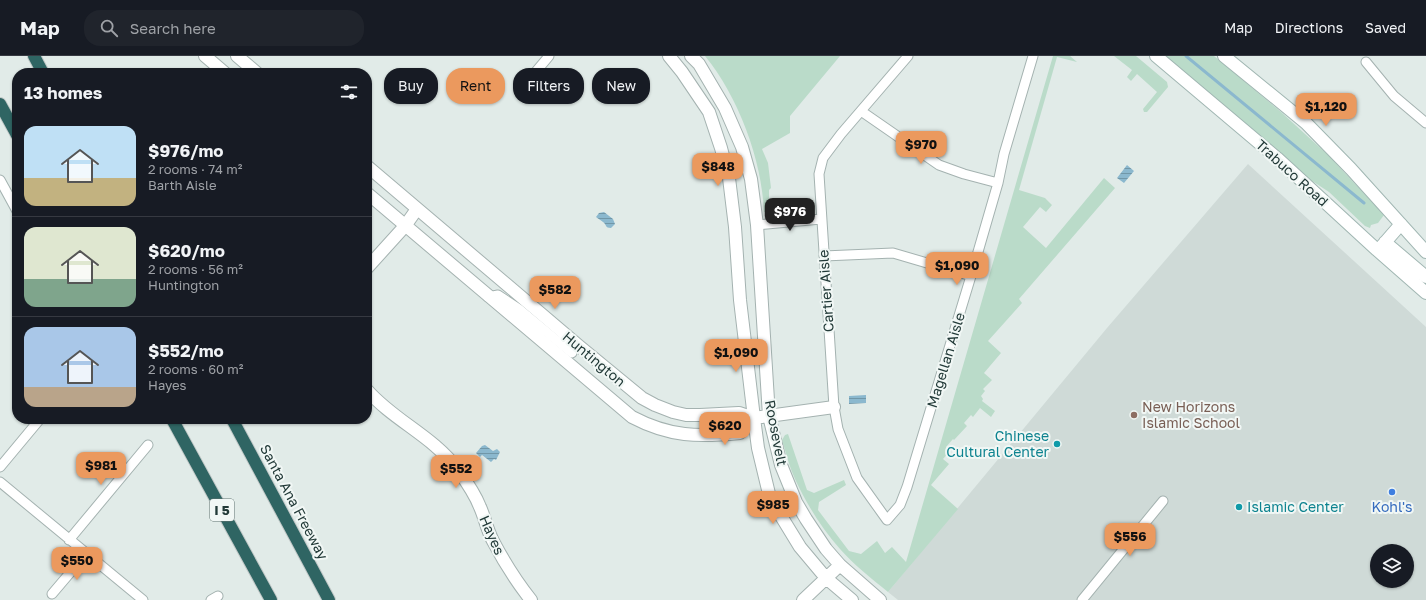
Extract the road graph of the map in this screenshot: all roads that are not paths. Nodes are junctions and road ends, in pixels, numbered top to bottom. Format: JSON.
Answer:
{"nodes":[{"id":1,"x":34,"y":56,"type":"edge"},
{"id":2,"x":205,"y":56,"type":"edge"},
{"id":3,"x":237,"y":56,"type":"edge"},
{"id":4,"x":549,"y":56,"type":"edge"},
{"id":5,"x":669,"y":56,"type":"edge"},
{"id":6,"x":691,"y":56,"type":"edge"},
{"id":7,"x":908,"y":56,"type":"edge"},
{"id":8,"x":1033,"y":56,"type":"edge"},
{"id":9,"x":1156,"y":56,"type":"edge"},
{"id":10,"x":1224,"y":56,"type":"edge"},
{"id":11,"x":1366,"y":62,"type":"dead end"},
{"id":12,"x":40,"y":68,"type":"edge"},
{"id":13,"x":219,"y":68,"type":"edge"},
{"id":14,"x":251,"y":68,"type":"edge"},
{"id":15,"x":539,"y":68,"type":"edge"},
{"id":16,"x":0,"y":104,"type":"edge"},
{"id":17,"x":861,"y":111,"type":"junction"},
{"id":18,"x":1426,"y":123,"type":"edge"},
{"id":19,"x":12,"y":126,"type":"edge"},
{"id":20,"x":372,"y":170,"type":"edge"},
{"id":21,"x":0,"y":180,"type":"edge"},
{"id":22,"x":998,"y":184,"type":"junction"},
{"id":23,"x":372,"y":197,"type":"edge"},
{"id":24,"x":12,"y":201,"type":"edge"},
{"id":25,"x":417,"y":209,"type":"junction"},
{"id":26,"x":821,"y":219,"type":"junction"},
{"id":27,"x":1401,"y":224,"type":"junction"},
{"id":28,"x":756,"y":225,"type":"junction"},
{"id":29,"x":405,"y":226,"type":"junction"},
{"id":30,"x":1381,"y":246,"type":"junction"},
{"id":31,"x":1426,"y":252,"type":"edge"},
{"id":32,"x":824,"y":256,"type":"junction"},
{"id":33,"x":372,"y":262,"type":"edge"},
{"id":34,"x":971,"y":276,"type":"junction"},
{"id":35,"x":1426,"y":277,"type":"edge"},
{"id":36,"x":1426,"y":293,"type":"edge"},
{"id":37,"x":572,"y":354,"type":"junction"},
{"id":38,"x":372,"y":395,"type":"edge"},
{"id":39,"x":834,"y":407,"type":"junction"},
{"id":40,"x":769,"y":416,"type":"junction"},
{"id":41,"x":754,"y":418,"type":"junction"},
{"id":42,"x":36,"y":424,"type":"edge"},
{"id":43,"x":175,"y":424,"type":"edge"},
{"id":44,"x":235,"y":424,"type":"edge"},
{"id":45,"x":148,"y":445,"type":"dead end"},
{"id":46,"x":0,"y":467,"type":"edge"},
{"id":47,"x":0,"y":482,"type":"edge"},
{"id":48,"x":1163,"y":501,"type":"dead end"},
{"id":49,"x":887,"y":520,"type":"joint"},
{"id":50,"x":69,"y":540,"type":"junction"},
{"id":51,"x":86,"y":554,"type":"junction"},
{"id":52,"x":840,"y":565,"type":"junction"},
{"id":53,"x":826,"y":578,"type":"junction"},
{"id":54,"x":52,"y":594,"type":"dead end"},
{"id":55,"x":143,"y":600,"type":"edge"},
{"id":56,"x":271,"y":600,"type":"edge"},
{"id":57,"x":329,"y":600,"type":"edge"},
{"id":58,"x":531,"y":600,"type":"edge"},
{"id":59,"x":803,"y":600,"type":"edge"},
{"id":60,"x":852,"y":600,"type":"edge"},
{"id":61,"x":880,"y":600,"type":"edge"},
{"id":62,"x":1082,"y":600,"type":"edge"}],
"edges":[{"from":1,"to":12,"type":"highway"},
{"from":2,"to":13,"type":"street"},
{"from":3,"to":14,"type":"street"},
{"from":4,"to":15,"type":"street"},
{"from":5,"to":41,"type":"street","name":"Roosevelt"},
{"from":6,"to":28,"type":"street","name":"Roosevelt"},
{"from":7,"to":17,"type":"street","name":"Cartier Aisle"},
{"from":8,"to":22,"type":"street","name":"Magellan Aisle"},
{"from":9,"to":30,"type":"street","name":"Trabuco Road"},
{"from":10,"to":27,"type":"street"},
{"from":11,"to":18,"type":"street"},
{"from":16,"to":19,"type":"highway"},
{"from":17,"to":22,"type":"street"},
{"from":17,"to":26,"type":"street","name":"Cartier Aisle"},
{"from":20,"to":25,"type":"street","name":"Huntington"},
{"from":21,"to":24,"type":"street"},
{"from":22,"to":34,"type":"street","name":"Magellan Aisle"},
{"from":23,"to":29,"type":"street","name":"Huntington"},
{"from":25,"to":29,"type":"street"},
{"from":25,"to":37,"type":"street","name":"Huntington"},
{"from":26,"to":28,"type":"street"},
{"from":26,"to":32,"type":"street","name":"Cartier Aisle"},
{"from":27,"to":30,"type":"street"},
{"from":27,"to":31,"type":"street"},
{"from":28,"to":40,"type":"street","name":"Roosevelt"},
{"from":29,"to":33,"type":"street"},
{"from":29,"to":37,"type":"street","name":"Huntington"},
{"from":30,"to":35,"type":"street"},
{"from":30,"to":36,"type":"street","name":"Trabuco Road"},
{"from":32,"to":34,"type":"street"},
{"from":32,"to":39,"type":"street","name":"Cartier Aisle"},
{"from":34,"to":49,"type":"street","name":"Magellan Aisle"},
{"from":37,"to":41,"type":"street","name":"Huntington"},
{"from":37,"to":41,"type":"street","name":"Huntington"},
{"from":38,"to":58,"type":"street","name":"Hayes"},
{"from":39,"to":40,"type":"street","name":"Huntington"},
{"from":39,"to":49,"type":"street","name":"Cartier Aisle"},
{"from":40,"to":41,"type":"street","name":"Huntington"},
{"from":40,"to":52,"type":"street","name":"Roosevelt"},
{"from":41,"to":53,"type":"street","name":"Roosevelt"},
{"from":42,"to":46,"type":"street"},
{"from":43,"to":56,"type":"highway","number":"I 5"},
{"from":44,"to":57,"type":"highway","name":"Santa Ana Freeway"},
{"from":45,"to":50,"type":"street"},
{"from":47,"to":50,"type":"street"},
{"from":48,"to":62,"type":"street"},
{"from":50,"to":51,"type":"street"},
{"from":51,"to":54,"type":"street"},
{"from":51,"to":55,"type":"street"},
{"from":52,"to":53,"type":"street"},
{"from":52,"to":61,"type":"street","name":"Roosevelt"},
{"from":53,"to":59,"type":"street"},
{"from":53,"to":60,"type":"street","name":"Roosevelt"}]}
